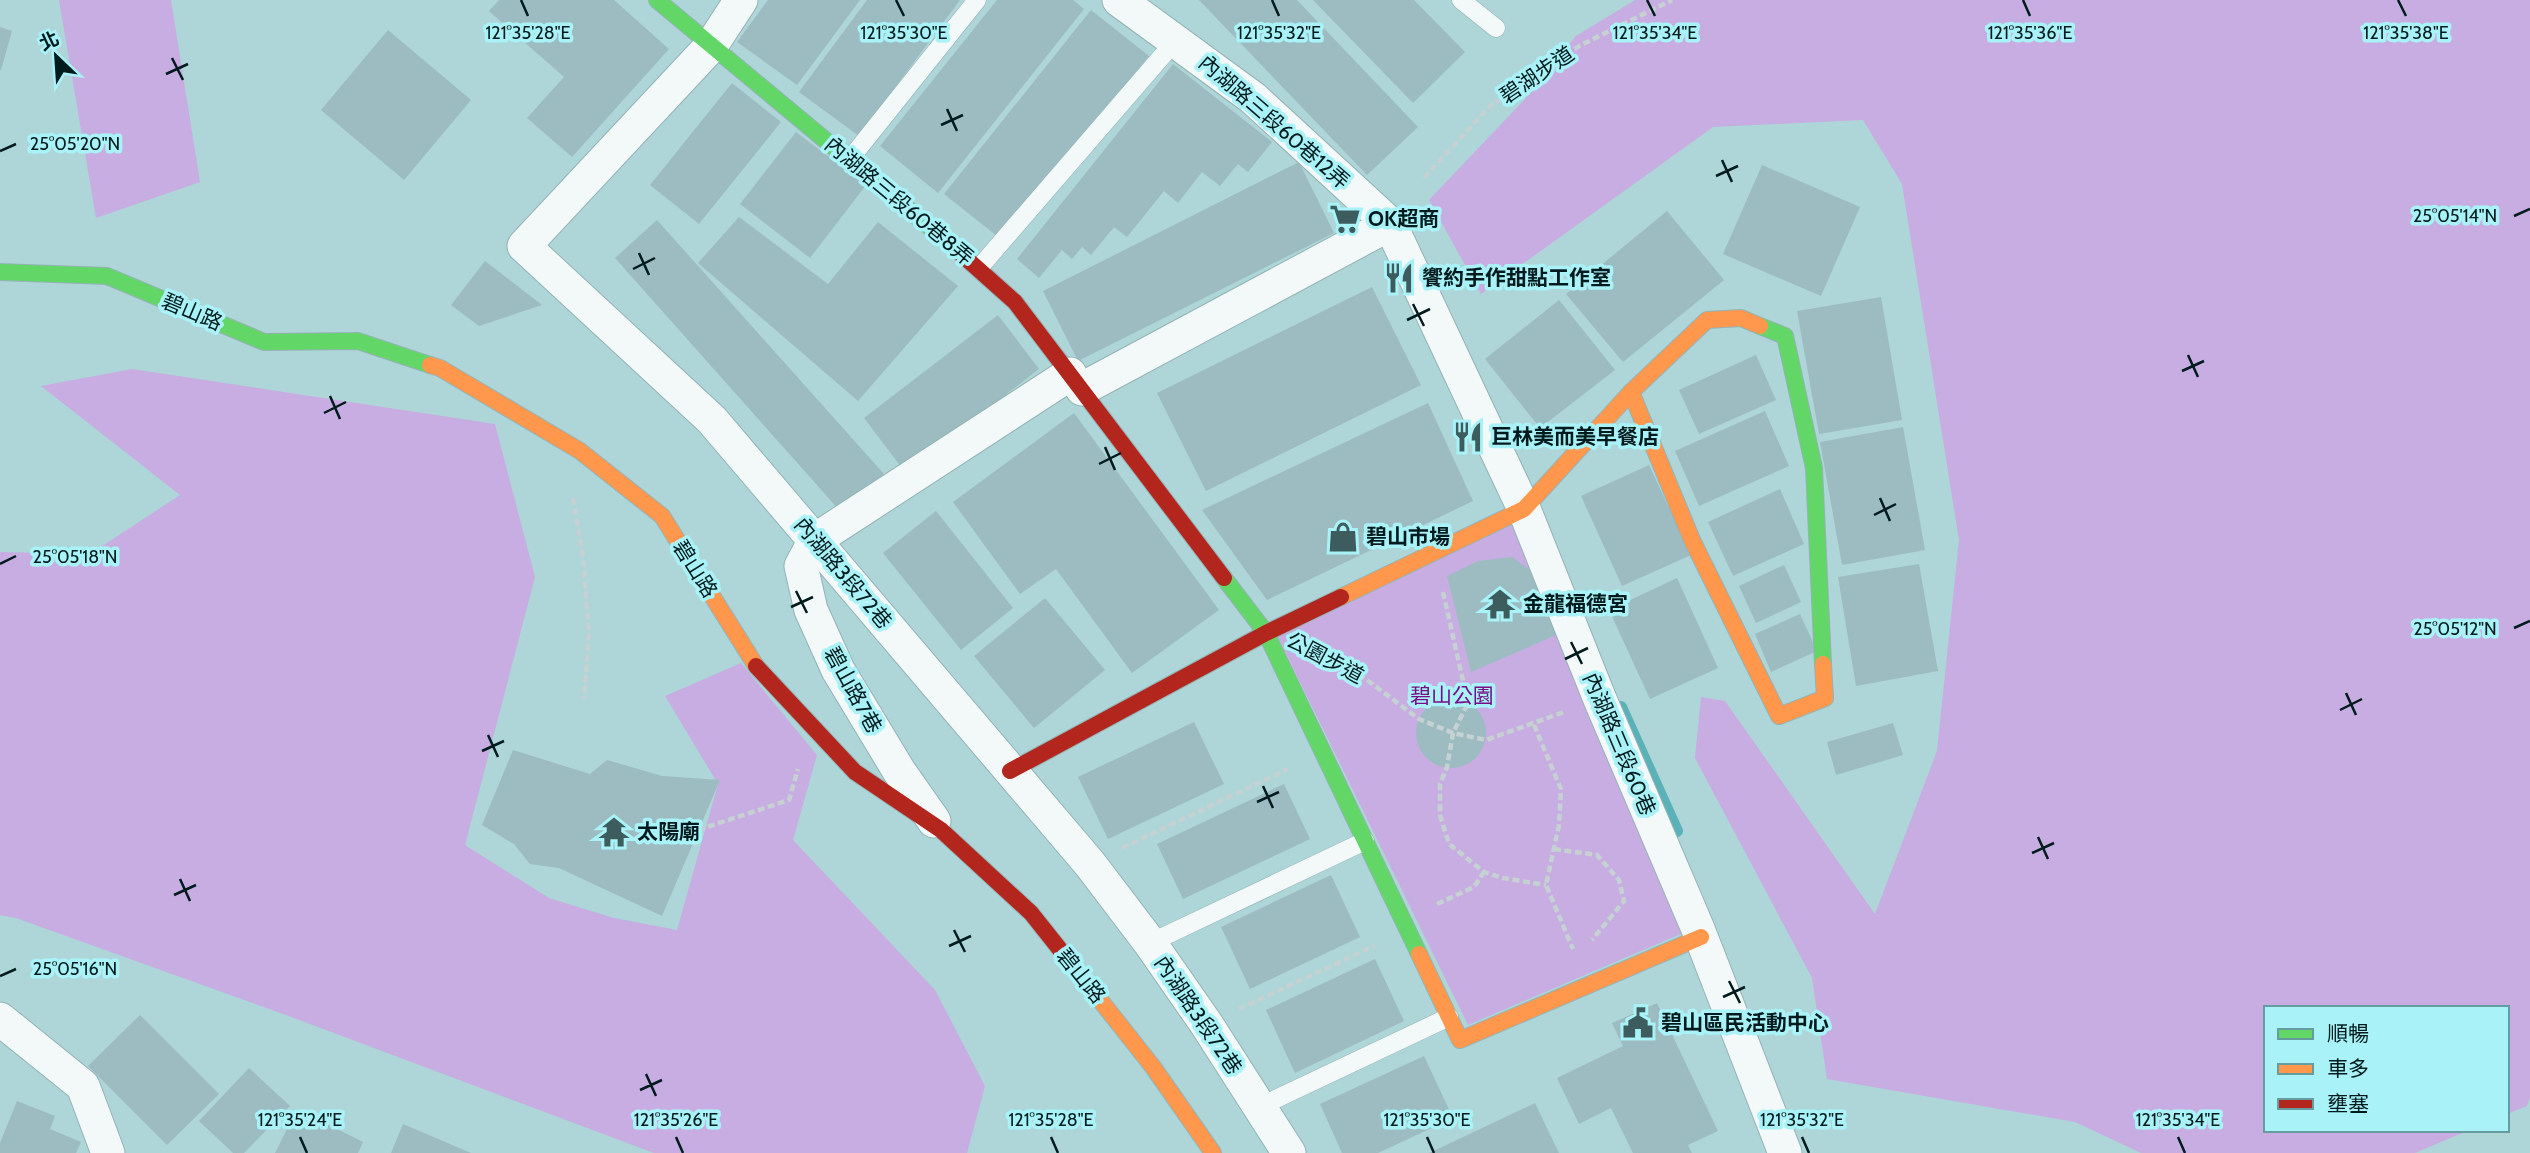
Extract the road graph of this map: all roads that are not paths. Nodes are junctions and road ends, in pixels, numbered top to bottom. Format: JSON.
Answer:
{"nodes":[{"id":1,"x":657,"y":0,"type":"edge"},
{"id":2,"x":741,"y":0,"type":"edge"},
{"id":3,"x":977,"y":0,"type":"edge"},
{"id":4,"x":1119,"y":0,"type":"edge"},
{"id":5,"x":1461,"y":0,"type":"edge"},
{"id":6,"x":1496,"y":28,"type":"dead end"},
{"id":7,"x":1176,"y":40,"type":"junction"},
{"id":8,"x":711,"y":46,"type":"junction"},
{"id":9,"x":850,"y":159,"type":"junction"},
{"id":10,"x":1391,"y":224,"type":"junction"},
{"id":11,"x":979,"y":268,"type":"junction"},
{"id":12,"x":0,"y":272,"type":"edge"},
{"id":13,"x":1076,"y":381,"type":"junction"},
{"id":14,"x":1631,"y":392,"type":"junction"},
{"id":15,"x":1524,"y":509,"type":"junction"},
{"id":16,"x":815,"y":540,"type":"junction"},
{"id":17,"x":1266,"y":633,"type":"junction"},
{"id":18,"x":1010,"y":771,"type":"junction"},
{"id":19,"x":941,"y":830,"type":"junction"},
{"id":20,"x":1365,"y":841,"type":"junction"},
{"id":21,"x":1701,"y":937,"type":"junction"},
{"id":22,"x":1150,"y":943,"type":"junction"},
{"id":23,"x":1449,"y":1017,"type":"junction"},
{"id":24,"x":0,"y":1019,"type":"edge"},
{"id":25,"x":1259,"y":1107,"type":"junction"},
{"id":26,"x":108,"y":1153,"type":"edge"},
{"id":27,"x":1213,"y":1153,"type":"edge"},
{"id":28,"x":1289,"y":1153,"type":"edge"},
{"id":29,"x":1785,"y":1153,"type":"edge"}],
"edges":[{"from":1,"to":8,"type":"street"},
{"from":2,"to":8,"type":"street"},
{"from":3,"to":9,"type":"lane"},
{"from":4,"to":7,"type":"street","name":"內湖路三段60巷12弄"},
{"from":5,"to":6,"type":"lane"},
{"from":7,"to":10,"type":"street","name":"內湖路三段60巷12弄"},
{"from":7,"to":11,"type":"lane"},
{"from":8,"to":9,"type":"street","name":"內湖路三段60巷8弄"},
{"from":8,"to":16,"type":"street","name":"內湖路3段72巷"},
{"from":9,"to":11,"type":"street","name":"內湖路三段60巷8弄"},
{"from":10,"to":13,"type":"street"},
{"from":10,"to":15,"type":"street","name":"內湖路三段60巷"},
{"from":11,"to":13,"type":"street","name":"內湖路三段60巷8弄"},
{"from":12,"to":19,"type":"street","name":"碧山路"},
{"from":13,"to":16,"type":"street"},
{"from":13,"to":17,"type":"street","name":"內湖路三段60巷8弄"},
{"from":14,"to":14,"type":"street"},
{"from":14,"to":15,"type":"street"},
{"from":15,"to":17,"type":"street"},
{"from":15,"to":21,"type":"street","name":"內湖路三段60巷"},
{"from":16,"to":18,"type":"street","name":"內湖路3段72巷"},
{"from":16,"to":19,"type":"street","name":"碧山路7巷"},
{"from":17,"to":18,"type":"street"},
{"from":17,"to":20,"type":"street","name":"內湖路三段60巷8弄"},
{"from":18,"to":22,"type":"street","name":"內湖路3段72巷"},
{"from":19,"to":27,"type":"street","name":"碧山路"},
{"from":20,"to":22,"type":"lane"},
{"from":20,"to":23,"type":"street","name":"內湖路三段60巷8弄"},
{"from":21,"to":23,"type":"street","name":"內湖路三段60巷8弄"},
{"from":21,"to":29,"type":"street","name":"內湖路三段60巷"},
{"from":22,"to":25,"type":"street","name":"內湖路3段72巷"},
{"from":23,"to":25,"type":"lane"},
{"from":24,"to":26,"type":"street"},
{"from":25,"to":28,"type":"street","name":"內湖路3段72巷"}]}
